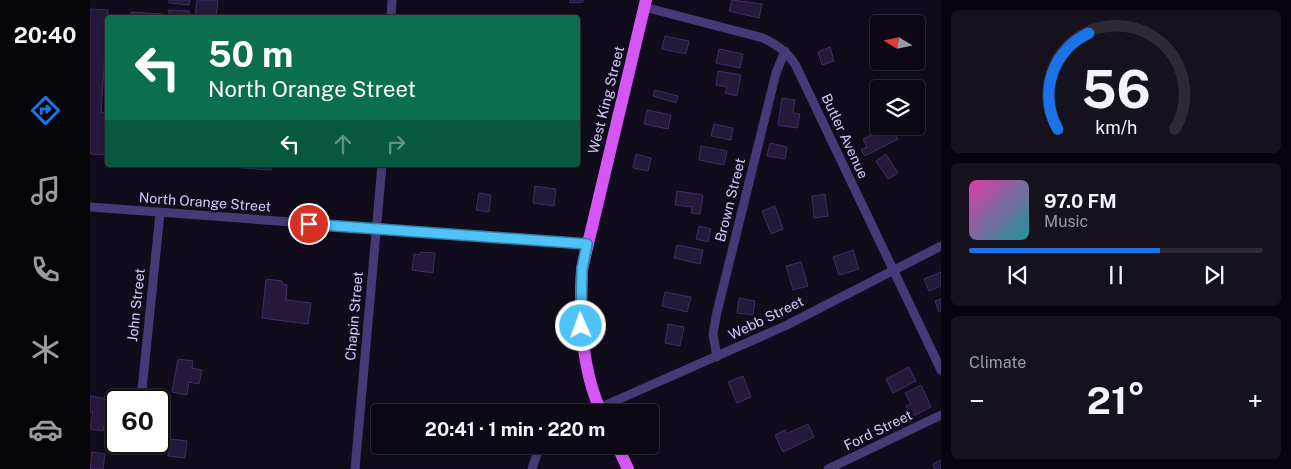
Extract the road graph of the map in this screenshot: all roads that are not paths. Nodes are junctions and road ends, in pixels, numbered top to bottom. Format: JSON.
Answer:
{"nodes":[{"id":1,"x":392,"y":0,"type":"edge"},
{"id":2,"x":645,"y":4,"type":"edge"},
{"id":3,"x":391,"y":15,"type":"edge"},
{"id":4,"x":784,"y":51,"type":"junction"},
{"id":5,"x":382,"y":167,"type":"edge"},
{"id":6,"x":90,"y":207,"type":"edge"},
{"id":7,"x":160,"y":213,"type":"junction"},
{"id":8,"x":377,"y":228,"type":"junction"},
{"id":9,"x":587,"y":244,"type":"junction"},
{"id":10,"x":941,"y":246,"type":"edge"},
{"id":11,"x":893,"y":269,"type":"junction"},
{"id":12,"x":717,"y":358,"type":"junction"},
{"id":13,"x":941,"y":370,"type":"edge"},
{"id":14,"x":142,"y":389,"type":"edge"},
{"id":15,"x":595,"y":404,"type":"edge"},
{"id":16,"x":613,"y":404,"type":"edge"},
{"id":17,"x":941,"y":415,"type":"edge"},
{"id":18,"x":537,"y":454,"type":"edge"},
{"id":19,"x":620,"y":454,"type":"edge"},
{"id":20,"x":355,"y":469,"type":"edge"},
{"id":21,"x":532,"y":469,"type":"edge"},
{"id":22,"x":628,"y":469,"type":"edge"},
{"id":23,"x":828,"y":469,"type":"edge"}],
"edges":[{"from":1,"to":3,"type":"street"},
{"from":2,"to":4,"type":"street","name":"Butler Avenue"},
{"from":2,"to":9,"type":"main road","name":"West King Street"},
{"from":4,"to":11,"type":"street","name":"Butler Avenue"},
{"from":4,"to":12,"type":"street","name":"Brown Street"},
{"from":5,"to":8,"type":"street","name":"Chapin Street"},
{"from":6,"to":7,"type":"street","name":"North Orange Street"},
{"from":7,"to":8,"type":"street","name":"North Orange Street"},
{"from":7,"to":14,"type":"street","name":"John Street"},
{"from":8,"to":9,"type":"street","name":"North Orange Street"},
{"from":8,"to":20,"type":"street","name":"Chapin Street"},
{"from":9,"to":15,"type":"main road","name":"West King Street"},
{"from":10,"to":11,"type":"street","name":"Webb Street"},
{"from":11,"to":12,"type":"street","name":"Webb Street"},
{"from":11,"to":13,"type":"street","name":"Butler Avenue"},
{"from":12,"to":16,"type":"street","name":"Webb Street"},
{"from":17,"to":23,"type":"street","name":"Ford Street"},
{"from":18,"to":21,"type":"street"},
{"from":19,"to":22,"type":"main road"}]}
